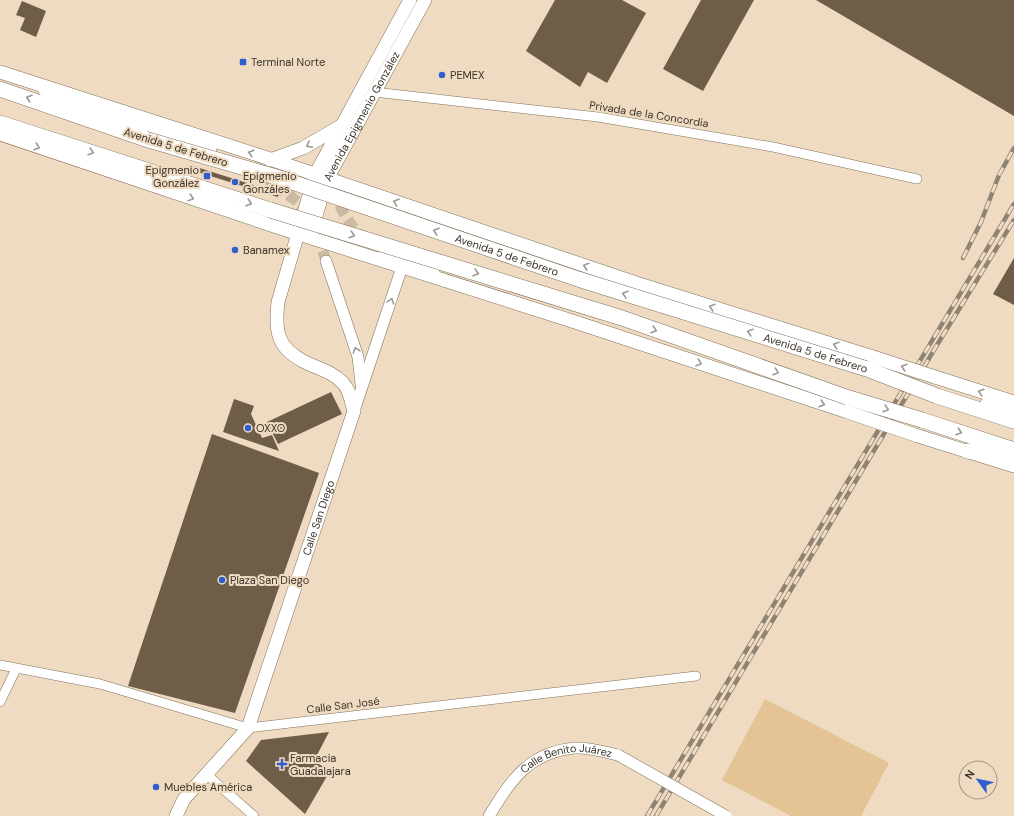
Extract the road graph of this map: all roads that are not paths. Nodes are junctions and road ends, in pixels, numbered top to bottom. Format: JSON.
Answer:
{"nodes":[{"id":1,"x":410,"y":0,"type":"edge"},
{"id":2,"x":418,"y":0,"type":"edge"},
{"id":3,"x":425,"y":0,"type":"edge"},
{"id":4,"x":0,"y":72,"type":"edge"},
{"id":5,"x":20,"y":79,"type":"junction"},
{"id":6,"x":0,"y":89,"type":"edge"},
{"id":7,"x":374,"y":92,"type":"junction"},
{"id":8,"x":0,"y":123,"type":"edge"},
{"id":9,"x":345,"y":128,"type":"junction"},
{"id":10,"x":0,"y":134,"type":"edge"},
{"id":11,"x":211,"y":149,"type":"dead end"},
{"id":12,"x":270,"y":160,"type":"junction"},
{"id":13,"x":330,"y":160,"type":"junction"},
{"id":14,"x":321,"y":177,"type":"junction"},
{"id":15,"x":917,"y":179,"type":"dead end"},
{"id":16,"x":304,"y":235,"type":"junction"},
{"id":17,"x":384,"y":253,"type":"dead end"},
{"id":18,"x":326,"y":261,"type":"tunnel mouth"},
{"id":19,"x":402,"y":268,"type":"junction"},
{"id":20,"x":569,"y":320,"type":"junction"},
{"id":21,"x":362,"y":388,"type":"junction"},
{"id":22,"x":1014,"y":402,"type":"edge"},
{"id":23,"x":959,"y":403,"type":"junction"},
{"id":24,"x":1014,"y":408,"type":"edge"},
{"id":25,"x":354,"y":411,"type":"junction"},
{"id":26,"x":1014,"y":421,"type":"edge"},
{"id":27,"x":1014,"y":450,"type":"edge"},
{"id":28,"x":967,"y":451,"type":"junction"},
{"id":29,"x":1014,"y":456,"type":"edge"},
{"id":30,"x":1014,"y":466,"type":"edge"},
{"id":31,"x":0,"y":665,"type":"edge"},
{"id":32,"x":16,"y":669,"type":"junction"},
{"id":33,"x":696,"y":676,"type":"dead end"},
{"id":34,"x":0,"y":702,"type":"edge"},
{"id":35,"x":248,"y":728,"type":"junction"},
{"id":36,"x":206,"y":774,"type":"junction"},
{"id":37,"x":176,"y":816,"type":"edge"},
{"id":38,"x":254,"y":816,"type":"edge"},
{"id":39,"x":489,"y":816,"type":"edge"},
{"id":40,"x":726,"y":816,"type":"edge"}],
"edges":[{"from":1,"to":9,"type":"main road","name":"Avenida Epigmenio González"},
{"from":2,"to":9,"type":"street"},
{"from":3,"to":7,"type":"main road","name":"Avenida Epigmenio González"},
{"from":4,"to":5,"type":"main road","name":"Avenida 5 de Febrero"},
{"from":5,"to":11,"type":"street"},
{"from":12,"to":5,"type":"main road","name":"Avenida 5 de Febrero","one_way":true},
{"from":23,"to":6,"type":"highway","name":"Avenida 5 de Febrero","one_way":true,"bridge":true},
{"from":7,"to":13,"type":"main road","name":"Avenida Epigmenio González"},
{"from":7,"to":15,"type":"street","name":"Privada de la Concordia"},
{"from":8,"to":27,"type":"highway","one_way":true,"bridge":true},
{"from":9,"to":12,"type":"main road","one_way":true},
{"from":9,"to":13,"type":"main road","name":"Avenida Epigmenio González"},
{"from":10,"to":16,"type":"main road","one_way":true},
{"from":12,"to":14,"type":"main road","name":"Avenida 5 de Febrero"},
{"from":13,"to":14,"type":"main road","name":"Avenida Epigmenio González"},
{"from":14,"to":16,"type":"main road","name":"Avenida Epigmenio González"},
{"from":22,"to":14,"type":"main road","name":"Avenida 5 de Febrero","one_way":true,"bridge":true},
{"from":16,"to":19,"type":"main road"},
{"from":16,"to":25,"type":"main road","name":"Avenida Epigmenio González"},
{"from":17,"to":20,"type":"street"},
{"from":21,"to":18,"type":"street","one_way":true},
{"from":19,"to":20,"type":"main road"},
{"from":21,"to":19,"type":"street","name":"Calle San Diego","one_way":true},
{"from":20,"to":28,"type":"main road","one_way":true,"bridge":true},
{"from":21,"to":25,"type":"street","name":"Calle San Diego"},
{"from":23,"to":24,"type":"highway"},
{"from":23,"to":26,"type":"highway","name":"Avenida 5 de Febrero"},
{"from":25,"to":35,"type":"main road","name":"Calle San Diego"},
{"from":28,"to":29,"type":"highway"},
{"from":28,"to":30,"type":"main road"},
{"from":31,"to":32,"type":"street","name":"Calle San José"},
{"from":32,"to":34,"type":"street"},
{"from":32,"to":35,"type":"street","name":"Calle San José"},
{"from":33,"to":35,"type":"street","name":"Calle San José"},
{"from":35,"to":36,"type":"main road","name":"Calle San Diego"},
{"from":36,"to":37,"type":"main road","name":"Calle San Diego"},
{"from":36,"to":38,"type":"street"},
{"from":39,"to":40,"type":"street","name":"Calle Benito Juárez","bridge":true}]}
